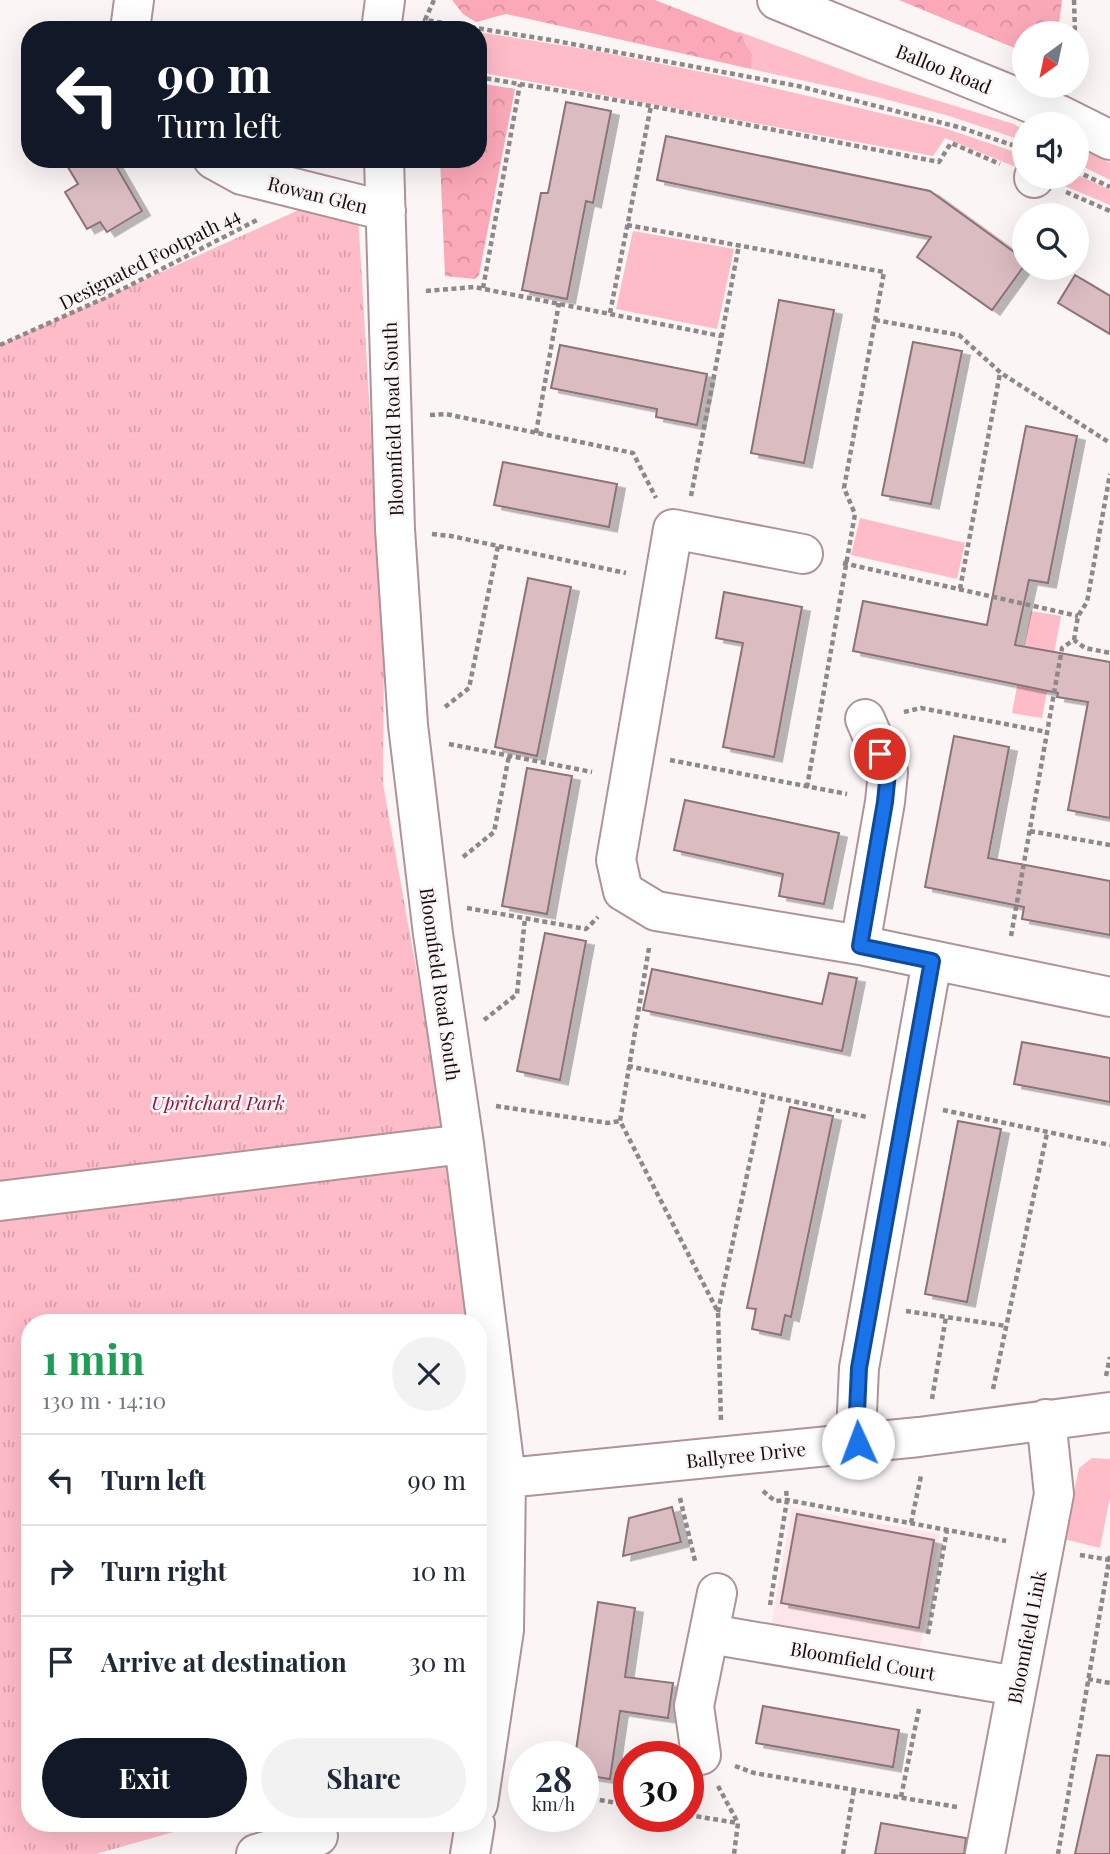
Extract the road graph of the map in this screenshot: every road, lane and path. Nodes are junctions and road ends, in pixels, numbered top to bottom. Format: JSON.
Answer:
{"nodes":[{"id":1,"x":134,"y":0,"type":"edge"},
{"id":2,"x":385,"y":0,"type":"edge"},
{"id":3,"x":434,"y":0,"type":"edge"},
{"id":4,"x":777,"y":0,"type":"edge"},
{"id":5,"x":1074,"y":0,"type":"edge"},
{"id":6,"x":131,"y":21,"type":"edge"},
{"id":7,"x":382,"y":21,"type":"edge"},
{"id":8,"x":431,"y":21,"type":"edge"},
{"id":9,"x":1075,"y":21,"type":"edge"},
{"id":10,"x":487,"y":30,"type":"edge"},
{"id":11,"x":487,"y":78,"type":"edge"},
{"id":12,"x":520,"y":84,"type":"junction"},
{"id":13,"x":651,"y":106,"type":"junction"},
{"id":14,"x":1039,"y":112,"type":"edge"},
{"id":15,"x":1089,"y":132,"type":"edge"},
{"id":16,"x":1110,"y":140,"type":"edge"},
{"id":17,"x":1012,"y":159,"type":"edge"},
{"id":18,"x":1012,"y":163,"type":"edge"},
{"id":19,"x":229,"y":168,"type":"edge"},
{"id":20,"x":384,"y":168,"type":"edge"},
{"id":21,"x":1089,"y":177,"type":"edge"},
{"id":22,"x":1110,"y":187,"type":"edge"},
{"id":23,"x":309,"y":193,"type":"junction"},
{"id":24,"x":386,"y":211,"type":"junction"},
{"id":25,"x":627,"y":225,"type":"junction"},
{"id":26,"x":739,"y":245,"type":"junction"},
{"id":27,"x":484,"y":288,"type":"junction"},
{"id":28,"x":388,"y":294,"type":"junction"},
{"id":29,"x":559,"y":303,"type":"junction"},
{"id":30,"x":610,"y":313,"type":"junction"},
{"id":31,"x":875,"y":320,"type":"junction"},
{"id":32,"x":721,"y":335,"type":"junction"},
{"id":33,"x":0,"y":345,"type":"edge"},
{"id":34,"x":1000,"y":373,"type":"junction"},
{"id":35,"x":392,"y":418,"type":"junction"},
{"id":36,"x":536,"y":433,"type":"junction"},
{"id":37,"x":1110,"y":443,"type":"edge"},
{"id":38,"x":1110,"y":474,"type":"edge"},
{"id":39,"x":395,"y":529,"type":"junction"},
{"id":40,"x":679,"y":530,"type":"junction"},
{"id":41,"x":498,"y":546,"type":"junction"},
{"id":42,"x":803,"y":554,"type":"joint"},
{"id":43,"x":846,"y":563,"type":"junction"},
{"id":44,"x":665,"y":581,"type":"junction"},
{"id":45,"x":960,"y":589,"type":"junction"},
{"id":46,"x":1078,"y":616,"type":"junction"},
{"id":47,"x":1074,"y":640,"type":"junction"},
{"id":48,"x":1110,"y":653,"type":"edge"},
{"id":49,"x":824,"y":687,"type":"junction"},
{"id":50,"x":865,"y":719,"type":"junction"},
{"id":51,"x":1047,"y":732,"type":"junction"},
{"id":52,"x":410,"y":737,"type":"junction"},
{"id":53,"x":509,"y":756,"type":"junction"},
{"id":54,"x":632,"y":766,"type":"junction"},
{"id":55,"x":807,"y":787,"type":"junction"},
{"id":56,"x":885,"y":802,"type":"junction"},
{"id":57,"x":1030,"y":831,"type":"junction"},
{"id":58,"x":1110,"y":845,"type":"edge"},
{"id":59,"x":624,"y":891,"type":"junction"},
{"id":60,"x":428,"y":893,"type":"junction"},
{"id":61,"x":656,"y":911,"type":"junction"},
{"id":62,"x":525,"y":918,"type":"junction"},
{"id":63,"x":860,"y":946,"type":"junction"},
{"id":64,"x":932,"y":961,"type":"junction"},
{"id":65,"x":1003,"y":975,"type":"junction"},
{"id":66,"x":1110,"y":997,"type":"edge"},
{"id":67,"x":450,"y":1048,"type":"junction"},
{"id":68,"x":628,"y":1066,"type":"junction"},
{"id":69,"x":764,"y":1095,"type":"junction"},
{"id":70,"x":457,"y":1100,"type":"junction"},
{"id":71,"x":904,"y":1113,"type":"junction"},
{"id":72,"x":620,"y":1121,"type":"junction"},
{"id":73,"x":1047,"y":1133,"type":"junction"},
{"id":74,"x":464,"y":1144,"type":"junction"},
{"id":75,"x":1110,"y":1145,"type":"edge"},
{"id":76,"x":0,"y":1201,"type":"edge"},
{"id":77,"x":870,"y":1306,"type":"junction"},
{"id":78,"x":718,"y":1312,"type":"junction"},
{"id":79,"x":485,"y":1314,"type":"edge"},
{"id":80,"x":946,"y":1317,"type":"junction"},
{"id":81,"x":1006,"y":1326,"type":"junction"},
{"id":82,"x":487,"y":1327,"type":"edge"},
{"id":83,"x":1110,"y":1412,"type":"edge"},
{"id":84,"x":1046,"y":1419,"type":"junction"},
{"id":85,"x":985,"y":1428,"type":"junction"},
{"id":86,"x":925,"y":1436,"type":"junction"},
{"id":87,"x":858,"y":1443,"type":"junction"},
{"id":88,"x":732,"y":1456,"type":"junction"},
{"id":89,"x":671,"y":1462,"type":"junction"},
{"id":90,"x":506,"y":1478,"type":"junction"},
{"id":91,"x":788,"y":1500,"type":"junction"},
{"id":92,"x":911,"y":1523,"type":"junction"},
{"id":93,"x":947,"y":1530,"type":"junction"},
{"id":94,"x":1043,"y":1548,"type":"junction"},
{"id":95,"x":1110,"y":1558,"type":"edge"},
{"id":96,"x":717,"y":1593,"type":"joint"},
{"id":97,"x":710,"y":1634,"type":"junction"},
{"id":98,"x":764,"y":1643,"type":"junction"},
{"id":99,"x":926,"y":1671,"type":"junction"},
{"id":100,"x":1088,"y":1679,"type":"junction"},
{"id":101,"x":1110,"y":1683,"type":"edge"},
{"id":102,"x":1016,"y":1686,"type":"junction"},
{"id":103,"x":699,"y":1741,"type":"edge"},
{"id":104,"x":487,"y":1744,"type":"edge"},
{"id":105,"x":704,"y":1756,"type":"edge"},
{"id":106,"x":704,"y":1761,"type":"edge"},
{"id":107,"x":854,"y":1789,"type":"junction"},
{"id":108,"x":901,"y":1797,"type":"junction"},
{"id":109,"x":939,"y":1804,"type":"dead end"},
{"id":110,"x":704,"y":1818,"type":"edge"},
{"id":111,"x":738,"y":1823,"type":"junction"},
{"id":112,"x":474,"y":1832,"type":"edge"},
{"id":113,"x":318,"y":1836,"type":"dead end"},
{"id":114,"x":256,"y":1854,"type":"edge"},
{"id":115,"x":470,"y":1854,"type":"edge"},
{"id":116,"x":734,"y":1854,"type":"edge"},
{"id":117,"x":842,"y":1854,"type":"edge"},
{"id":118,"x":985,"y":1854,"type":"edge"},
{"id":119,"x":1058,"y":1854,"type":"edge"}],
"edges":[{"from":1,"to":6,"type":"street"},
{"from":2,"to":7,"type":"street"},
{"from":3,"to":8,"type":"path"},
{"from":4,"to":14,"type":"street","name":"Balloo Road"},
{"from":5,"to":9,"type":"path"},
{"from":10,"to":17,"type":"path"},
{"from":11,"to":12,"type":"path"},
{"from":12,"to":13,"type":"path"},
{"from":12,"to":27,"type":"path"},
{"from":13,"to":18,"type":"path"},
{"from":13,"to":25,"type":"path"},
{"from":15,"to":16,"type":"street","name":"Balloo Road"},
{"from":19,"to":23,"type":"street","name":"Rowan Glen"},
{"from":20,"to":24,"type":"street","name":"Bloomfield Road South"},
{"from":21,"to":22,"type":"path"},
{"from":23,"to":24,"type":"street","name":"Rowan Glen"},
{"from":23,"to":33,"type":"path","name":"Designated Footpath 44"},
{"from":24,"to":28,"type":"street","name":"Bloomfield Road South"},
{"from":25,"to":26,"type":"path"},
{"from":25,"to":30,"type":"path"},
{"from":26,"to":31,"type":"path"},
{"from":26,"to":32,"type":"path"},
{"from":27,"to":28,"type":"path"},
{"from":27,"to":29,"type":"path"},
{"from":28,"to":35,"type":"street","name":"Bloomfield Road South"},
{"from":29,"to":30,"type":"path"},
{"from":29,"to":36,"type":"path"},
{"from":30,"to":32,"type":"path"},
{"from":31,"to":34,"type":"path"},
{"from":31,"to":43,"type":"path"},
{"from":32,"to":40,"type":"path"},
{"from":34,"to":37,"type":"path"},
{"from":34,"to":45,"type":"path"},
{"from":35,"to":36,"type":"path"},
{"from":35,"to":39,"type":"street","name":"Bloomfield Road South"},
{"from":36,"to":40,"type":"path"},
{"from":38,"to":46,"type":"path"},
{"from":39,"to":41,"type":"path"},
{"from":39,"to":52,"type":"street","name":"Bloomfield Road South"},
{"from":40,"to":42,"type":"street"},
{"from":40,"to":44,"type":"street"},
{"from":41,"to":44,"type":"path"},
{"from":41,"to":52,"type":"path"},
{"from":42,"to":43,"type":"path"},
{"from":43,"to":45,"type":"path"},
{"from":43,"to":49,"type":"path"},
{"from":44,"to":54,"type":"street"},
{"from":45,"to":46,"type":"path"},
{"from":46,"to":47,"type":"path"},
{"from":47,"to":48,"type":"path"},
{"from":47,"to":51,"type":"path"},
{"from":49,"to":50,"type":"path"},
{"from":49,"to":55,"type":"path"},
{"from":50,"to":51,"type":"path"},
{"from":50,"to":56,"type":"street"},
{"from":51,"to":57,"type":"path"},
{"from":52,"to":53,"type":"path"},
{"from":52,"to":60,"type":"street","name":"Bloomfield Road South"},
{"from":53,"to":54,"type":"path"},
{"from":53,"to":60,"type":"path"},
{"from":54,"to":55,"type":"path"},
{"from":54,"to":59,"type":"street"},
{"from":55,"to":56,"type":"path"},
{"from":56,"to":63,"type":"street"},
{"from":57,"to":58,"type":"path"},
{"from":57,"to":65,"type":"path"},
{"from":59,"to":61,"type":"street"},
{"from":59,"to":62,"type":"path"},
{"from":60,"to":62,"type":"path"},
{"from":60,"to":67,"type":"street","name":"Bloomfield Road South"},
{"from":61,"to":63,"type":"street"},
{"from":61,"to":68,"type":"path"},
{"from":62,"to":67,"type":"path"},
{"from":63,"to":64,"type":"street"},
{"from":64,"to":65,"type":"street"},
{"from":64,"to":71,"type":"street"},
{"from":65,"to":66,"type":"street"},
{"from":67,"to":70,"type":"street","name":"Bloomfield Road South"},
{"from":68,"to":69,"type":"path"},
{"from":68,"to":72,"type":"path"},
{"from":69,"to":71,"type":"path"},
{"from":69,"to":78,"type":"path"},
{"from":70,"to":72,"type":"path"},
{"from":70,"to":74,"type":"street","name":"Bloomfield Road South"},
{"from":71,"to":73,"type":"path"},
{"from":71,"to":77,"type":"street"},
{"from":72,"to":78,"type":"path"},
{"from":73,"to":75,"type":"path"},
{"from":73,"to":81,"type":"path"},
{"from":74,"to":76,"type":"street"},
{"from":74,"to":79,"type":"street","name":"Bloomfield Road South"},
{"from":77,"to":80,"type":"path"},
{"from":77,"to":87,"type":"street"},
{"from":78,"to":88,"type":"path"},
{"from":80,"to":81,"type":"path"},
{"from":80,"to":86,"type":"path"},
{"from":81,"to":85,"type":"path"},
{"from":82,"to":90,"type":"street","name":"Bloomfield Road South"},
{"from":83,"to":84,"type":"street","name":"Ballyree Drive"},
{"from":84,"to":85,"type":"street","name":"Ballyree Drive"},
{"from":84,"to":94,"type":"street","name":"Bloomfield Link"},
{"from":85,"to":86,"type":"street","name":"Ballyree Drive"},
{"from":86,"to":87,"type":"street","name":"Ballyree Drive"},
{"from":86,"to":92,"type":"path"},
{"from":87,"to":88,"type":"street","name":"Ballyree Drive"},
{"from":88,"to":89,"type":"street","name":"Ballyree Drive"},
{"from":88,"to":91,"type":"path"},
{"from":89,"to":90,"type":"street","name":"Ballyree Drive"},
{"from":89,"to":96,"type":"path"},
{"from":90,"to":104,"type":"street","name":"Bloomfield Road South"},
{"from":91,"to":92,"type":"path"},
{"from":91,"to":98,"type":"path"},
{"from":92,"to":93,"type":"path"},
{"from":93,"to":94,"type":"path"},
{"from":93,"to":99,"type":"path"},
{"from":94,"to":95,"type":"path"},
{"from":94,"to":102,"type":"street","name":"Bloomfield Link"},
{"from":95,"to":100,"type":"path"},
{"from":96,"to":97,"type":"street"},
{"from":97,"to":98,"type":"street","name":"Bloomfield Court"},
{"from":97,"to":103,"type":"street"},
{"from":98,"to":99,"type":"street","name":"Bloomfield Court"},
{"from":99,"to":102,"type":"street","name":"Bloomfield Court"},
{"from":99,"to":108,"type":"path"},
{"from":100,"to":101,"type":"path"},
{"from":100,"to":119,"type":"path"},
{"from":102,"to":118,"type":"street","name":"Bloomfield Link"},
{"from":105,"to":107,"type":"path"},
{"from":106,"to":111,"type":"path"},
{"from":107,"to":108,"type":"path"},
{"from":107,"to":117,"type":"path"},
{"from":108,"to":109,"type":"path"},
{"from":110,"to":111,"type":"path"},
{"from":111,"to":116,"type":"path"},
{"from":112,"to":115,"type":"street"},
{"from":113,"to":114,"type":"street"}]}
